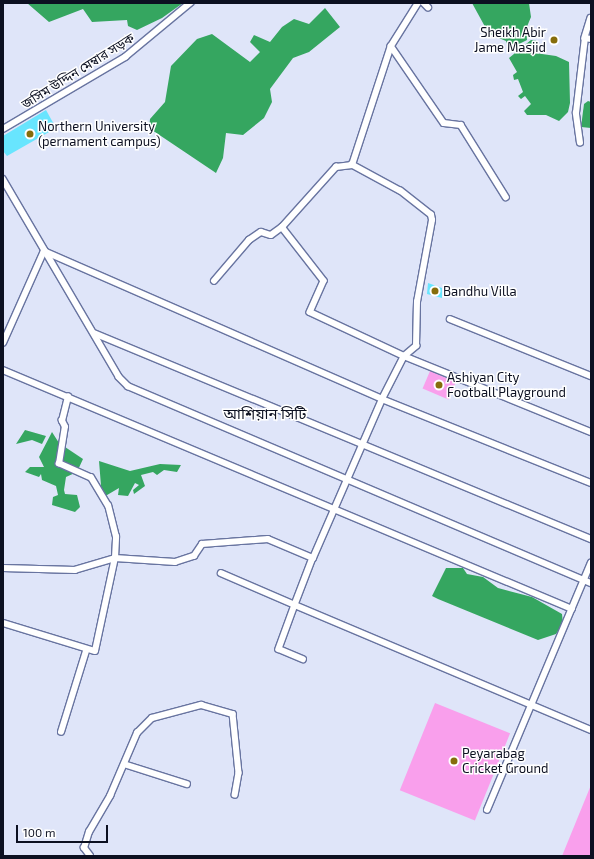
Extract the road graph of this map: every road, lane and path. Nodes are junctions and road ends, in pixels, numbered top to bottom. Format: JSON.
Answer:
{"nodes":[{"id":1,"x":190,"y":3,"type":"edge"},
{"id":2,"x":418,"y":3,"type":"edge"},
{"id":3,"x":591,"y":18,"type":"edge"},
{"id":4,"x":588,"y":38,"type":"edge"},
{"id":5,"x":391,"y":46,"type":"junction"},
{"id":6,"x":3,"y":129,"type":"edge"},
{"id":7,"x":580,"y":143,"type":"dead end"},
{"id":8,"x":352,"y":165,"type":"junction"},
{"id":9,"x":3,"y":179,"type":"edge"},
{"id":10,"x":506,"y":196,"type":"dead end"},
{"id":11,"x":282,"y":227,"type":"junction"},
{"id":12,"x":44,"y":251,"type":"junction"},
{"id":13,"x":214,"y":281,"type":"dead end"},
{"id":14,"x":450,"y":319,"type":"dead end"},
{"id":15,"x":94,"y":333,"type":"junction"},
{"id":16,"x":3,"y":343,"type":"edge"},
{"id":17,"x":404,"y":356,"type":"junction"},
{"id":18,"x":3,"y":370,"type":"edge"},
{"id":19,"x":591,"y":376,"type":"edge"},
{"id":20,"x":68,"y":397,"type":"junction"},
{"id":21,"x":382,"y":399,"type":"junction"},
{"id":22,"x":591,"y":432,"type":"edge"},
{"id":23,"x":363,"y":446,"type":"junction"},
{"id":24,"x":348,"y":479,"type":"junction"},
{"id":25,"x":591,"y":483,"type":"edge"},
{"id":26,"x":335,"y":510,"type":"junction"},
{"id":27,"x":591,"y":540,"type":"edge"},
{"id":28,"x":115,"y":558,"type":"junction"},
{"id":29,"x":313,"y":558,"type":"junction"},
{"id":30,"x":591,"y":563,"type":"edge"},
{"id":31,"x":3,"y":568,"type":"edge"},
{"id":32,"x":221,"y":573,"type":"dead end"},
{"id":33,"x":584,"y":580,"type":"junction"},
{"id":34,"x":591,"y":583,"type":"edge"},
{"id":35,"x":295,"y":605,"type":"junction"},
{"id":36,"x":572,"y":608,"type":"junction"},
{"id":37,"x":3,"y":623,"type":"edge"},
{"id":38,"x":86,"y":651,"type":"junction"},
{"id":39,"x":303,"y":660,"type":"dead end"},
{"id":40,"x":532,"y":704,"type":"junction"},
{"id":41,"x":591,"y":730,"type":"edge"},
{"id":42,"x":61,"y":732,"type":"dead end"},
{"id":43,"x":124,"y":764,"type":"junction"},
{"id":44,"x":187,"y":784,"type":"dead end"},
{"id":45,"x":235,"y":795,"type":"dead end"},
{"id":46,"x":487,"y":810,"type":"dead end"},
{"id":47,"x":90,"y":856,"type":"edge"}],
"edges":[{"from":1,"to":6,"type":"street","name":"জসিম উদ্দিন মেম্বার সড়ক"},
{"from":2,"to":5,"type":"street"},
{"from":3,"to":4,"type":"street"},
{"from":4,"to":7,"type":"street"},
{"from":5,"to":8,"type":"street"},
{"from":5,"to":10,"type":"street"},
{"from":8,"to":11,"type":"street"},
{"from":8,"to":17,"type":"street"},
{"from":9,"to":12,"type":"street"},
{"from":11,"to":13,"type":"street"},
{"from":11,"to":17,"type":"street"},
{"from":12,"to":15,"type":"street"},
{"from":12,"to":16,"type":"street"},
{"from":12,"to":21,"type":"street"},
{"from":14,"to":19,"type":"street"},
{"from":15,"to":23,"type":"street"},
{"from":15,"to":24,"type":"street"},
{"from":17,"to":21,"type":"street"},
{"from":17,"to":22,"type":"street"},
{"from":18,"to":20,"type":"street"},
{"from":20,"to":26,"type":"street"},
{"from":20,"to":28,"type":"street"},
{"from":21,"to":23,"type":"street"},
{"from":21,"to":25,"type":"street"},
{"from":23,"to":24,"type":"street"},
{"from":23,"to":27,"type":"street"},
{"from":24,"to":26,"type":"street"},
{"from":24,"to":33,"type":"street"},
{"from":26,"to":29,"type":"street"},
{"from":26,"to":36,"type":"street"},
{"from":28,"to":29,"type":"street"},
{"from":28,"to":31,"type":"street"},
{"from":28,"to":38,"type":"street"},
{"from":29,"to":35,"type":"street"},
{"from":30,"to":33,"type":"street"},
{"from":32,"to":35,"type":"street"},
{"from":33,"to":34,"type":"street"},
{"from":33,"to":36,"type":"street"},
{"from":35,"to":39,"type":"street"},
{"from":35,"to":40,"type":"street"},
{"from":36,"to":40,"type":"street"},
{"from":37,"to":38,"type":"street"},
{"from":38,"to":42,"type":"street"},
{"from":40,"to":41,"type":"street"},
{"from":40,"to":46,"type":"street"},
{"from":43,"to":44,"type":"street"},
{"from":43,"to":45,"type":"street"},
{"from":43,"to":47,"type":"street"}]}
